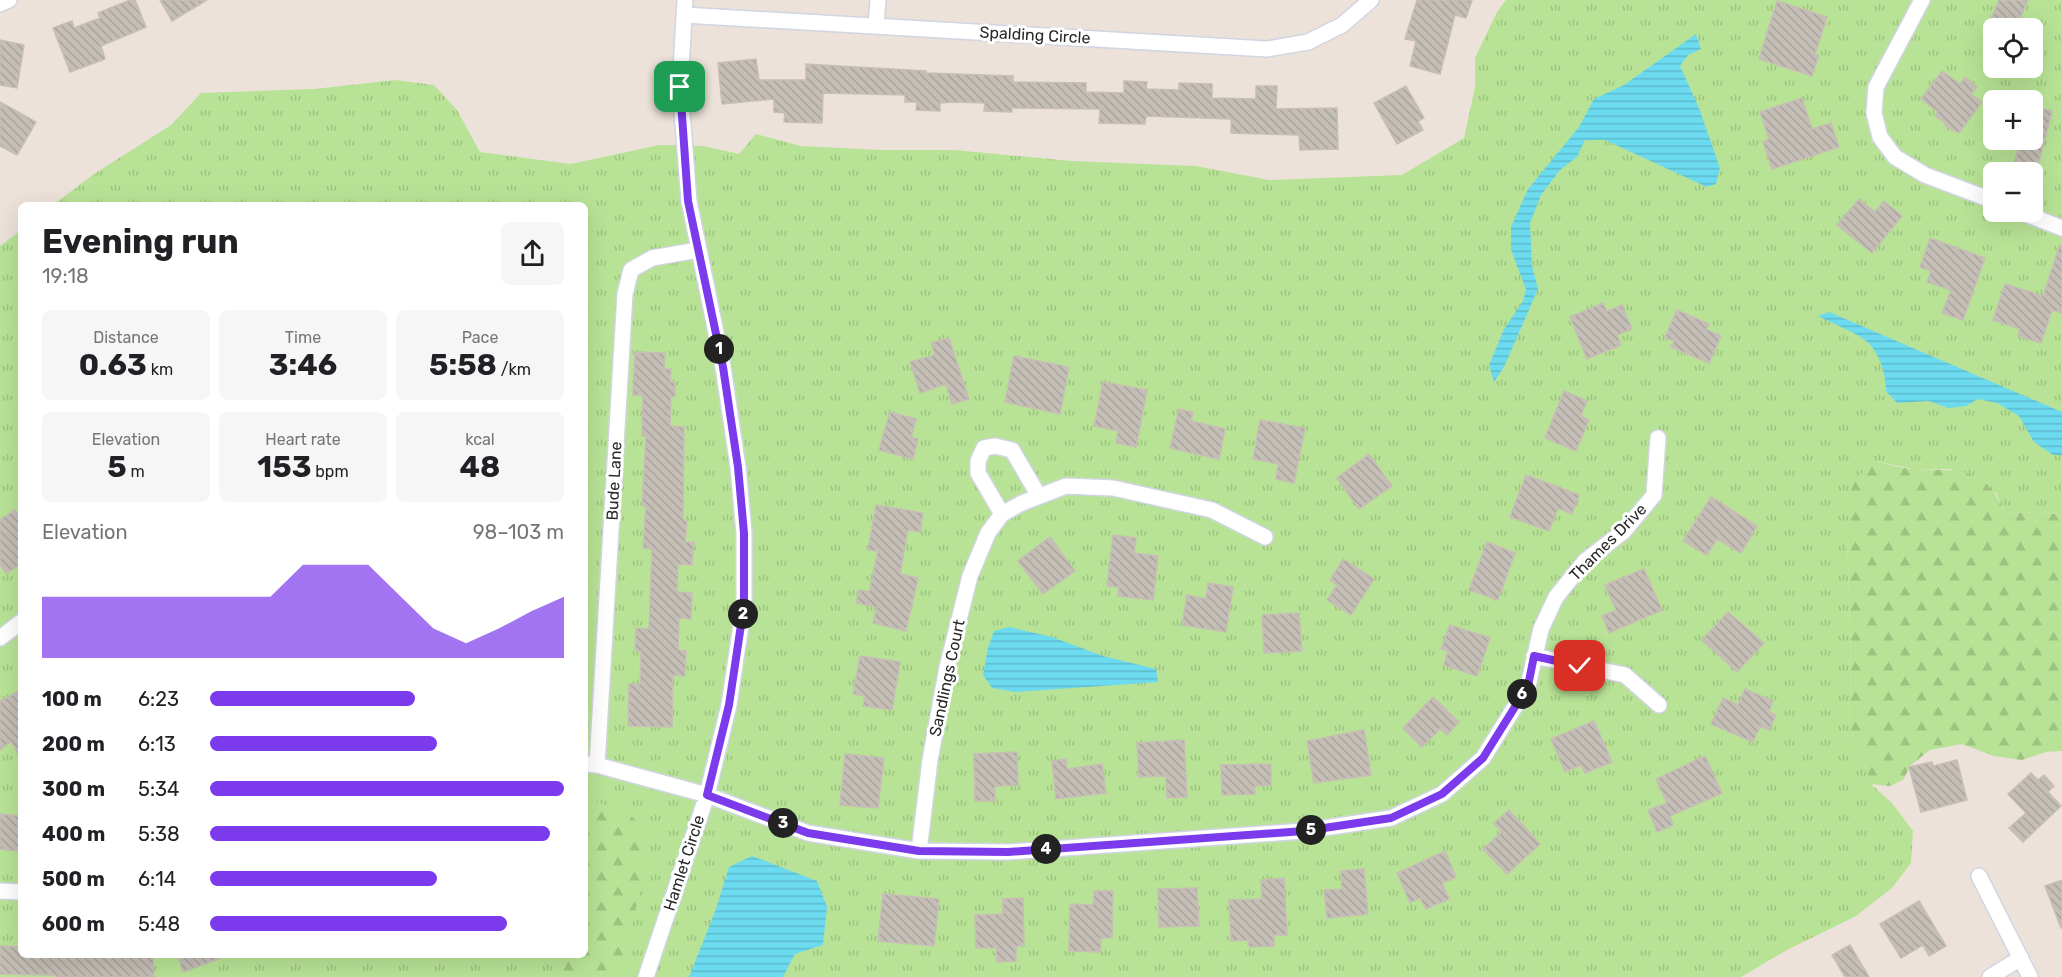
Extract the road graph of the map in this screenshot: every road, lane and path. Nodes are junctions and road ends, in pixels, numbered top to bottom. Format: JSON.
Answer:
{"nodes":[{"id":1,"x":9,"y":0,"type":"edge"},
{"id":2,"x":878,"y":0,"type":"edge"},
{"id":3,"x":1371,"y":0,"type":"edge"},
{"id":4,"x":1922,"y":0,"type":"edge"},
{"id":5,"x":0,"y":3,"type":"edge"},
{"id":6,"x":685,"y":7,"type":"edge"},
{"id":7,"x":876,"y":25,"type":"junction"},
{"id":8,"x":1983,"y":197,"type":"edge"},
{"id":9,"x":2043,"y":221,"type":"edge"},
{"id":10,"x":2062,"y":228,"type":"edge"},
{"id":11,"x":699,"y":250,"type":"junction"},
{"id":12,"x":1658,"y":438,"type":"dead end"},
{"id":13,"x":1039,"y":496,"type":"junction"},
{"id":14,"x":1002,"y":514,"type":"junction"},
{"id":15,"x":1265,"y":537,"type":"dead end"},
{"id":16,"x":18,"y":624,"type":"edge"},
{"id":17,"x":0,"y":639,"type":"edge"},
{"id":18,"x":1534,"y":656,"type":"junction"},
{"id":19,"x":1659,"y":705,"type":"dead end"},
{"id":20,"x":591,"y":764,"type":"edge"},
{"id":21,"x":707,"y":795,"type":"junction"},
{"id":22,"x":919,"y":851,"type":"junction"},
{"id":23,"x":1980,"y":876,"type":"dead end"},
{"id":24,"x":0,"y":891,"type":"edge"},
{"id":25,"x":18,"y":892,"type":"edge"},
{"id":26,"x":2021,"y":958,"type":"junction"},
{"id":27,"x":646,"y":977,"type":"edge"},
{"id":28,"x":1990,"y":977,"type":"edge"},
{"id":29,"x":2030,"y":977,"type":"edge"}],
"edges":[{"from":1,"to":5,"type":"street"},
{"from":2,"to":7,"type":"street"},
{"from":3,"to":7,"type":"street","name":"Spalding Circle"},
{"from":4,"to":8,"type":"street"},
{"from":6,"to":7,"type":"street","name":"Spalding Circle"},
{"from":6,"to":11,"type":"street","name":"Hamlet Circle"},
{"from":9,"to":10,"type":"street"},
{"from":11,"to":20,"type":"street","name":"Bude Lane"},
{"from":11,"to":21,"type":"street","name":"Hamlet Circle"},
{"from":12,"to":18,"type":"street","name":"Thames Drive"},
{"from":13,"to":14,"type":"street"},
{"from":13,"to":14,"type":"street"},
{"from":13,"to":15,"type":"street"},
{"from":14,"to":22,"type":"street","name":"Sandlings Court"},
{"from":16,"to":17,"type":"street"},
{"from":18,"to":19,"type":"street"},
{"from":18,"to":22,"type":"street","name":"Thames Drive"},
{"from":20,"to":21,"type":"street","name":"Thames Drive"},
{"from":21,"to":22,"type":"street","name":"Thames Drive"},
{"from":21,"to":27,"type":"street","name":"Hamlet Circle"},
{"from":23,"to":26,"type":"street"},
{"from":24,"to":25,"type":"street"},
{"from":26,"to":28,"type":"street"},
{"from":26,"to":29,"type":"street"}]}
